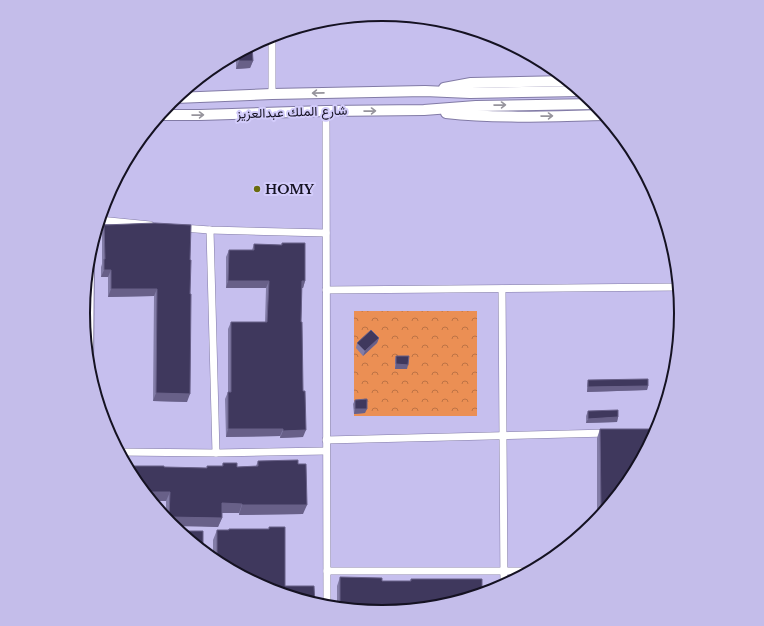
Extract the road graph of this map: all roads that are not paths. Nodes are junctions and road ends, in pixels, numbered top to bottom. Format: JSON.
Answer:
{"nodes":[{"id":1,"x":272,"y":42,"type":"edge"},
{"id":2,"x":560,"y":81,"type":"edge"},
{"id":3,"x":425,"y":91,"type":"junction"},
{"id":4,"x":573,"y":91,"type":"edge"},
{"id":5,"x":272,"y":94,"type":"junction"},
{"id":6,"x":185,"y":98,"type":"edge"},
{"id":7,"x":585,"y":104,"type":"edge"},
{"id":8,"x":424,"y":110,"type":"junction"},
{"id":9,"x":326,"y":111,"type":"junction"},
{"id":10,"x":167,"y":115,"type":"edge"},
{"id":11,"x":598,"y":116,"type":"edge"},
{"id":12,"x":105,"y":220,"type":"edge"},
{"id":13,"x":155,"y":225,"type":"edge"},
{"id":14,"x":178,"y":227,"type":"edge"},
{"id":15,"x":210,"y":230,"type":"junction"},
{"id":16,"x":326,"y":233,"type":"junction"},
{"id":17,"x":673,"y":287,"type":"edge"},
{"id":18,"x":502,"y":289,"type":"junction"},
{"id":19,"x":326,"y":290,"type":"junction"},
{"id":20,"x":618,"y":433,"type":"edge"},
{"id":21,"x":503,"y":435,"type":"junction"},
{"id":22,"x":326,"y":440,"type":"junction"},
{"id":23,"x":326,"y":451,"type":"junction"},
{"id":24,"x":125,"y":452,"type":"edge"},
{"id":25,"x":216,"y":453,"type":"junction"},
{"id":26,"x":327,"y":571,"type":"junction"},
{"id":27,"x":504,"y":571,"type":"junction"},
{"id":28,"x":519,"y":571,"type":"edge"},
{"id":29,"x":504,"y":578,"type":"edge"},
{"id":30,"x":327,"y":599,"type":"edge"}],
"edges":[{"from":1,"to":5,"type":"street"},
{"from":2,"to":3,"type":"street","name":"شارع الملك عبدالعزيز"},
{"from":3,"to":4,"type":"street","name":"شارع الملك عبدالعزيز"},
{"from":3,"to":5,"type":"street","name":"شارع الملك عبدالعزيز","one_way":true},
{"from":5,"to":6,"type":"street","name":"شارع الملك عبدالعزيز"},
{"from":8,"to":7,"type":"street","name":"شارع الملك عبدالعزيز","one_way":true},
{"from":9,"to":8,"type":"street","name":"شارع الملك عبدالعزيز","one_way":true},
{"from":8,"to":11,"type":"street","name":"شارع الملك عبدالعزيز","one_way":true},
{"from":10,"to":9,"type":"street","name":"شارع الملك عبدالعزيز","one_way":true},
{"from":9,"to":16,"type":"street"},
{"from":12,"to":13,"type":"street"},
{"from":14,"to":15,"type":"street"},
{"from":15,"to":16,"type":"street"},
{"from":15,"to":25,"type":"street"},
{"from":16,"to":19,"type":"street"},
{"from":17,"to":18,"type":"street"},
{"from":18,"to":19,"type":"street"},
{"from":18,"to":21,"type":"street"},
{"from":19,"to":22,"type":"street"},
{"from":20,"to":21,"type":"street"},
{"from":21,"to":22,"type":"street"},
{"from":21,"to":27,"type":"street"},
{"from":22,"to":23,"type":"street"},
{"from":23,"to":25,"type":"street"},
{"from":23,"to":26,"type":"street"},
{"from":24,"to":25,"type":"street"},
{"from":26,"to":27,"type":"street"},
{"from":26,"to":30,"type":"street"},
{"from":27,"to":28,"type":"street"},
{"from":27,"to":29,"type":"street"}]}
